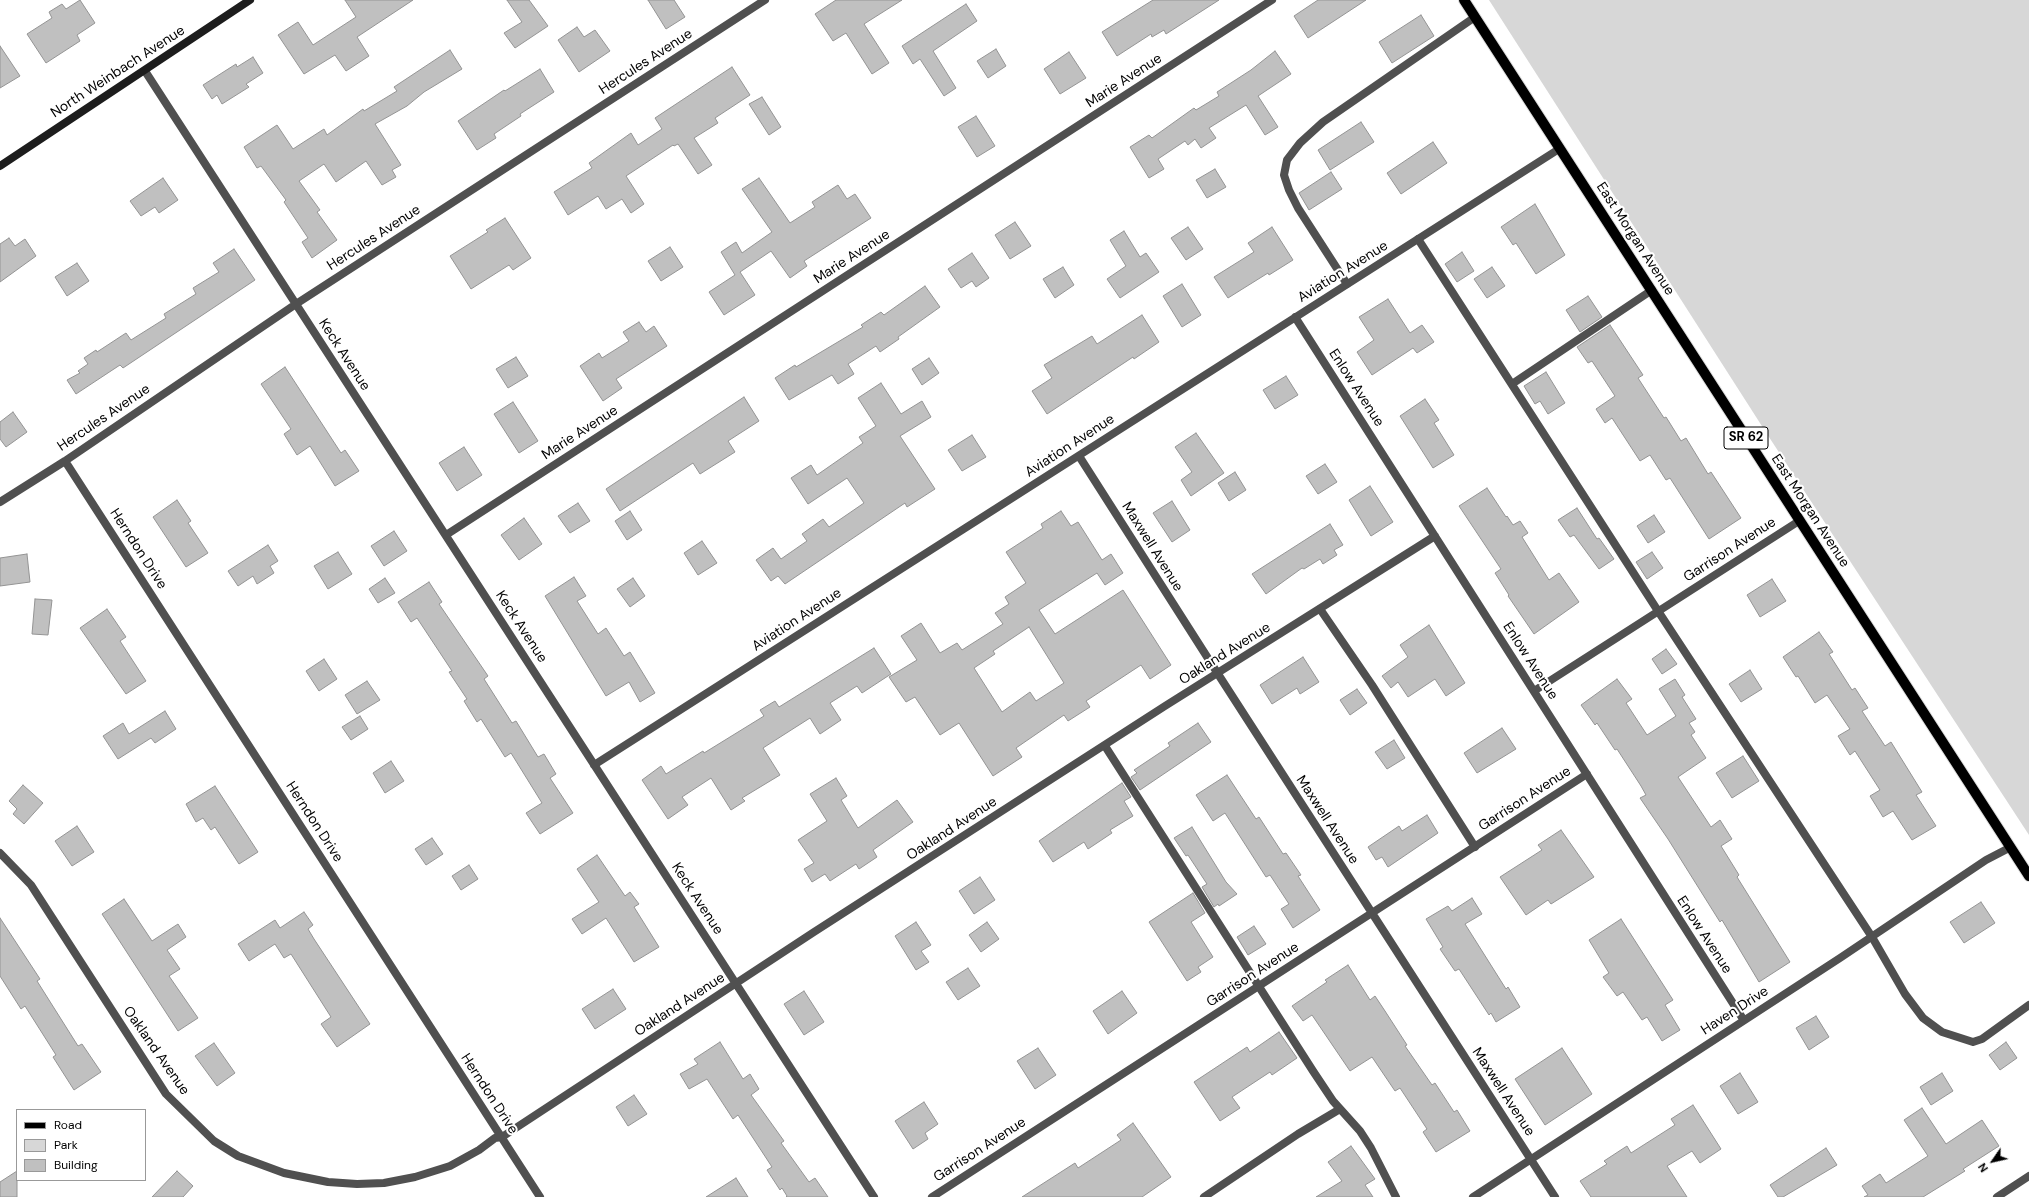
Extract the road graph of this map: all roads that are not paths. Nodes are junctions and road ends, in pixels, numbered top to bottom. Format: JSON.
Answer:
{"nodes":[{"id":1,"x":250,"y":0,"type":"edge"},
{"id":2,"x":765,"y":0,"type":"edge"},
{"id":3,"x":1272,"y":0,"type":"edge"},
{"id":4,"x":1464,"y":0,"type":"edge"},
{"id":5,"x":1475,"y":17,"type":"junction"},
{"id":6,"x":145,"y":71,"type":"junction"},
{"id":7,"x":1559,"y":149,"type":"junction"},
{"id":8,"x":0,"y":166,"type":"edge"},
{"id":9,"x":1418,"y":239,"type":"junction"},
{"id":10,"x":1347,"y":284,"type":"junction"},
{"id":11,"x":1652,"y":290,"type":"junction"},
{"id":12,"x":296,"y":304,"type":"junction"},
{"id":13,"x":1295,"y":317,"type":"junction"},
{"id":14,"x":1512,"y":384,"type":"junction"},
{"id":15,"x":1079,"y":456,"type":"junction"},
{"id":16,"x":65,"y":461,"type":"junction"},
{"id":17,"x":0,"y":502,"type":"edge"},
{"id":18,"x":1799,"y":521,"type":"junction"},
{"id":19,"x":446,"y":535,"type":"junction"},
{"id":20,"x":1435,"y":536,"type":"junction"},
{"id":21,"x":1320,"y":609,"type":"junction"},
{"id":22,"x":1658,"y":612,"type":"junction"},
{"id":23,"x":1218,"y":674,"type":"junction"},
{"id":24,"x":1534,"y":691,"type":"junction"},
{"id":25,"x":1104,"y":746,"type":"junction"},
{"id":26,"x":594,"y":765,"type":"junction"},
{"id":27,"x":1587,"y":774,"type":"junction"},
{"id":28,"x":1475,"y":847,"type":"junction"},
{"id":29,"x":2011,"y":847,"type":"junction"},
{"id":30,"x":0,"y":853,"type":"edge"},
{"id":31,"x":2029,"y":876,"type":"edge"},
{"id":32,"x":1372,"y":913,"type":"junction"},
{"id":33,"x":1872,"y":937,"type":"junction"},
{"id":34,"x":736,"y":984,"type":"junction"},
{"id":35,"x":1260,"y":986,"type":"junction"},
{"id":36,"x":2029,"y":1005,"type":"edge"},
{"id":37,"x":1743,"y":1020,"type":"junction"},
{"id":38,"x":1340,"y":1109,"type":"junction"},
{"id":39,"x":502,"y":1137,"type":"junction"},
{"id":40,"x":1531,"y":1159,"type":"junction"},
{"id":41,"x":2029,"y":1176,"type":"edge"},
{"id":42,"x":540,"y":1197,"type":"edge"},
{"id":43,"x":874,"y":1197,"type":"edge"},
{"id":44,"x":932,"y":1197,"type":"edge"},
{"id":45,"x":1204,"y":1197,"type":"edge"},
{"id":46,"x":1396,"y":1197,"type":"edge"},
{"id":47,"x":1473,"y":1197,"type":"edge"},
{"id":48,"x":1555,"y":1197,"type":"edge"},
{"id":49,"x":1997,"y":1197,"type":"edge"}],
"edges":[{"from":1,"to":6,"type":"main road","name":"North Weinbach Avenue"},
{"from":2,"to":12,"type":"street","name":"Hercules Avenue"},
{"from":3,"to":19,"type":"street","name":"Marie Avenue"},
{"from":4,"to":5,"type":"main road","name":"East Morgan Avenue","number":"SR 62"},
{"from":5,"to":7,"type":"main road","name":"East Morgan Avenue","number":"SR 62"},
{"from":5,"to":10,"type":"street"},
{"from":6,"to":8,"type":"main road","name":"North Weinbach Avenue"},
{"from":6,"to":12,"type":"street","name":"Keck Avenue"},
{"from":7,"to":9,"type":"street","name":"Aviation Avenue"},
{"from":7,"to":11,"type":"main road","name":"East Morgan Avenue","number":"SR 62"},
{"from":9,"to":10,"type":"street","name":"Aviation Avenue"},
{"from":9,"to":14,"type":"street"},
{"from":10,"to":13,"type":"street","name":"Aviation Avenue"},
{"from":11,"to":14,"type":"street"},
{"from":11,"to":18,"type":"main road","name":"East Morgan Avenue","number":"SR 62"},
{"from":12,"to":16,"type":"street","name":"Hercules Avenue"},
{"from":12,"to":19,"type":"street","name":"Keck Avenue"},
{"from":13,"to":15,"type":"street","name":"Aviation Avenue"},
{"from":13,"to":20,"type":"street","name":"Enlow Avenue"},
{"from":14,"to":22,"type":"street"},
{"from":15,"to":23,"type":"street","name":"Maxwell Avenue"},
{"from":15,"to":26,"type":"street","name":"Aviation Avenue"},
{"from":16,"to":17,"type":"street","name":"Hercules Avenue"},
{"from":16,"to":39,"type":"street","name":"Herndon Drive"},
{"from":18,"to":22,"type":"street","name":"Garrison Avenue"},
{"from":18,"to":29,"type":"main road","name":"East Morgan Avenue","number":"SR 62"},
{"from":19,"to":26,"type":"street","name":"Keck Avenue"},
{"from":20,"to":21,"type":"street","name":"Oakland Avenue"},
{"from":20,"to":24,"type":"street","name":"Enlow Avenue"},
{"from":21,"to":23,"type":"street","name":"Oakland Avenue"},
{"from":21,"to":28,"type":"street"},
{"from":22,"to":24,"type":"street","name":"Garrison Avenue"},
{"from":22,"to":33,"type":"street"},
{"from":23,"to":25,"type":"street","name":"Oakland Avenue"},
{"from":23,"to":32,"type":"street","name":"Maxwell Avenue"},
{"from":24,"to":27,"type":"street","name":"Enlow Avenue"},
{"from":25,"to":34,"type":"street","name":"Oakland Avenue"},
{"from":25,"to":35,"type":"street"},
{"from":26,"to":34,"type":"street","name":"Keck Avenue"},
{"from":27,"to":28,"type":"street","name":"Garrison Avenue"},
{"from":27,"to":37,"type":"street","name":"Enlow Avenue"},
{"from":28,"to":32,"type":"street","name":"Garrison Avenue"},
{"from":29,"to":31,"type":"main road","name":"East Morgan Avenue","number":"SR 62"},
{"from":29,"to":33,"type":"street","name":"Haven Drive"},
{"from":30,"to":39,"type":"street","name":"Oakland Avenue"},
{"from":32,"to":35,"type":"street","name":"Garrison Avenue"},
{"from":32,"to":40,"type":"street","name":"Maxwell Avenue"},
{"from":33,"to":36,"type":"street"},
{"from":33,"to":37,"type":"street","name":"Haven Drive"},
{"from":34,"to":39,"type":"street","name":"Oakland Avenue"},
{"from":34,"to":43,"type":"street","name":"Keck Avenue"},
{"from":35,"to":38,"type":"street"},
{"from":35,"to":44,"type":"street","name":"Garrison Avenue"},
{"from":37,"to":40,"type":"street","name":"Haven Drive"},
{"from":38,"to":45,"type":"street"},
{"from":38,"to":46,"type":"street"},
{"from":39,"to":42,"type":"street","name":"Herndon Drive"},
{"from":40,"to":47,"type":"street","name":"Haven Drive"},
{"from":40,"to":48,"type":"street","name":"Maxwell Avenue"},
{"from":41,"to":49,"type":"street"}]}
